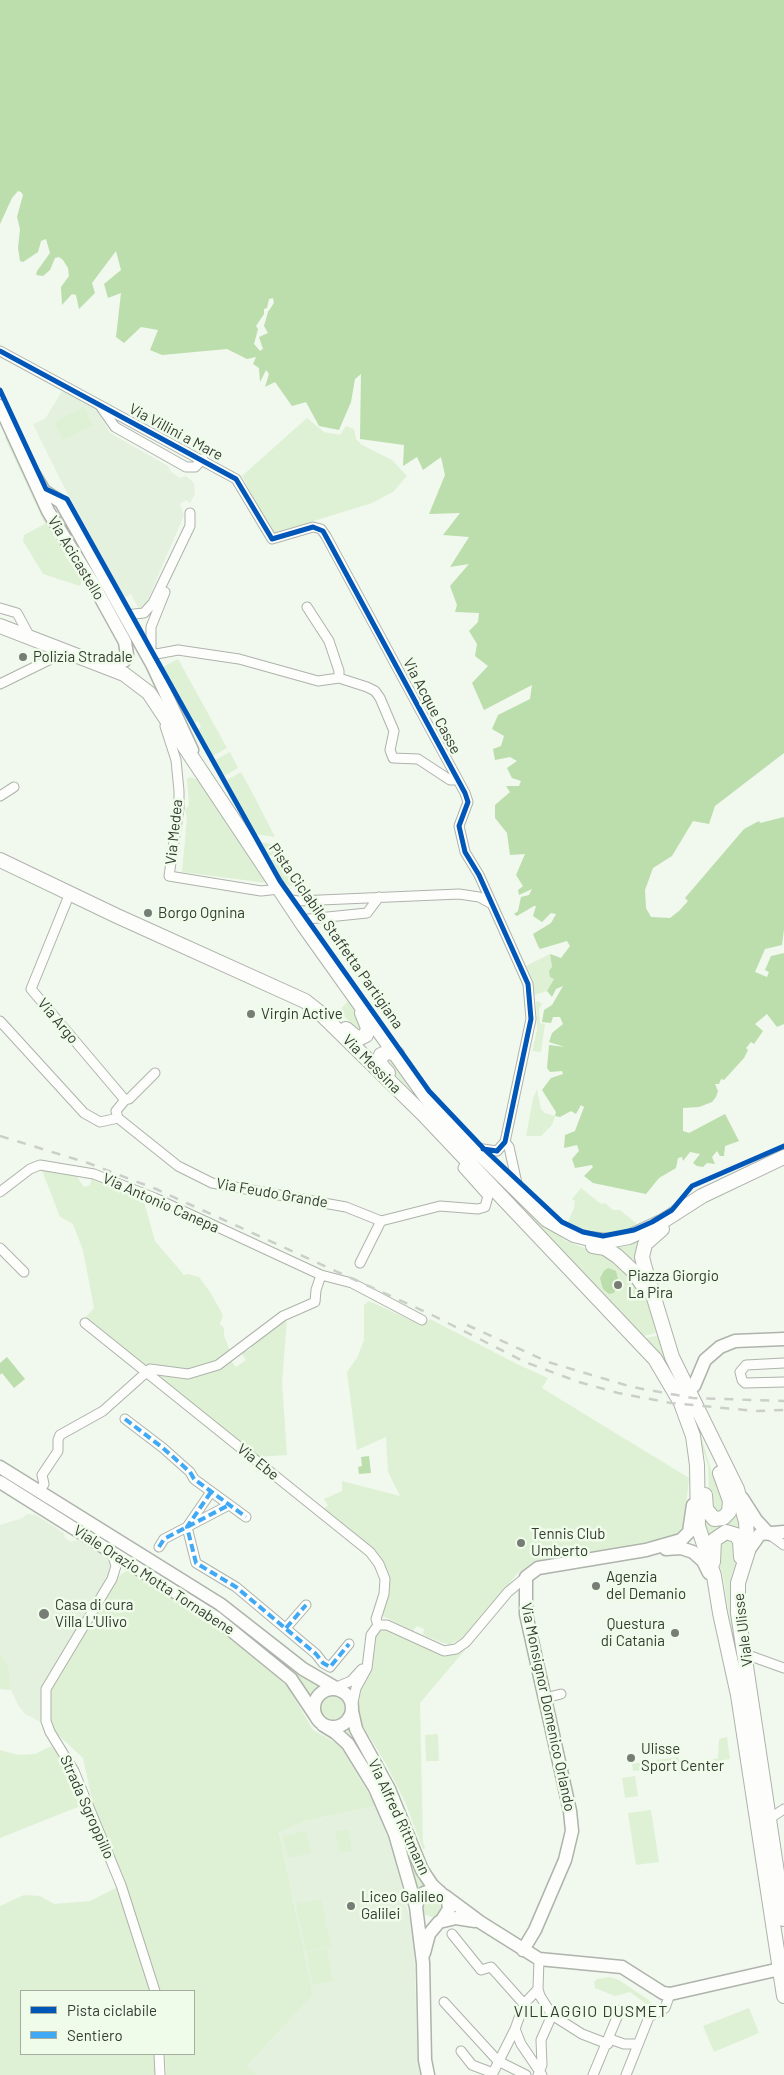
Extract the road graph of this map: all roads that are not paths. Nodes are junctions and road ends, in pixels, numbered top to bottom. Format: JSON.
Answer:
{"nodes":[{"id":1,"x":0,"y":351,"type":"edge"},
{"id":2,"x":99,"y":404,"type":"junction"},
{"id":3,"x":0,"y":406,"type":"edge"},
{"id":4,"x":203,"y":459,"type":"junction"},
{"id":5,"x":26,"y":464,"type":"junction"},
{"id":6,"x":57,"y":498,"type":"junction"},
{"id":7,"x":190,"y":513,"type":"dead end"},
{"id":8,"x":318,"y":527,"type":"joint"},
{"id":9,"x":64,"y":538,"type":"junction"},
{"id":10,"x":168,"y":575,"type":"junction"},
{"id":11,"x":307,"y":607,"type":"dead end"},
{"id":12,"x":0,"y":608,"type":"edge"},
{"id":13,"x":125,"y":615,"type":"junction"},
{"id":14,"x":0,"y":626,"type":"edge"},
{"id":15,"x":31,"y":639,"type":"junction"},
{"id":16,"x":59,"y":650,"type":"junction"},
{"id":17,"x":151,"y":659,"type":"junction"},
{"id":18,"x":90,"y":660,"type":"junction"},
{"id":19,"x":339,"y":678,"type":"junction"},
{"id":20,"x":0,"y":684,"type":"edge"},
{"id":21,"x":154,"y":701,"type":"junction"},
{"id":22,"x":193,"y":763,"type":"junction"},
{"id":23,"x":178,"y":767,"type":"junction"},
{"id":24,"x":203,"y":775,"type":"junction"},
{"id":25,"x":457,"y":780,"type":"junction"},
{"id":26,"x":14,"y":787,"type":"dead end"},
{"id":27,"x":0,"y":796,"type":"edge"},
{"id":28,"x":0,"y":860,"type":"edge"},
{"id":29,"x":70,"y":893,"type":"junction"},
{"id":30,"x":283,"y":894,"type":"junction"},
{"id":31,"x":379,"y":897,"type":"junction"},
{"id":32,"x":492,"y":904,"type":"junction"},
{"id":33,"x":304,"y":926,"type":"junction"},
{"id":34,"x":355,"y":997,"type":"junction"},
{"id":35,"x":328,"y":1020,"type":"junction"},
{"id":36,"x":0,"y":1021,"type":"edge"},
{"id":37,"x":397,"y":1054,"type":"junction"},
{"id":38,"x":155,"y":1073,"type":"dead end"},
{"id":39,"x":125,"y":1100,"type":"junction"},
{"id":40,"x":422,"y":1114,"type":"junction"},
{"id":41,"x":118,"y":1118,"type":"junction"},
{"id":42,"x":505,"y":1142,"type":"junction"},
{"id":43,"x":473,"y":1147,"type":"junction"},
{"id":44,"x":784,"y":1157,"type":"edge"},
{"id":45,"x":466,"y":1160,"type":"junction"},
{"id":46,"x":784,"y":1167,"type":"edge"},
{"id":47,"x":0,"y":1192,"type":"edge"},
{"id":48,"x":519,"y":1194,"type":"junction"},
{"id":49,"x":381,"y":1220,"type":"junction"},
{"id":50,"x":547,"y":1220,"type":"junction"},
{"id":51,"x":0,"y":1248,"type":"edge"},
{"id":52,"x":360,"y":1263,"type":"dead end"},
{"id":53,"x":24,"y":1272,"type":"dead end"},
{"id":54,"x":321,"y":1275,"type":"junction"},
{"id":55,"x":654,"y":1301,"type":"junction"},
{"id":56,"x":422,"y":1320,"type":"dead end"},
{"id":57,"x":85,"y":1323,"type":"dead end"},
{"id":58,"x":784,"y":1339,"type":"edge"},
{"id":59,"x":784,"y":1363,"type":"edge"},
{"id":60,"x":146,"y":1372,"type":"junction"},
{"id":61,"x":784,"y":1382,"type":"edge"},
{"id":62,"x":693,"y":1390,"type":"junction"},
{"id":63,"x":125,"y":1420,"type":"dead end"},
{"id":64,"x":703,"y":1421,"type":"junction"},
{"id":65,"x":693,"y":1436,"type":"junction"},
{"id":66,"x":0,"y":1466,"type":"edge"},
{"id":67,"x":697,"y":1478,"type":"junction"},
{"id":68,"x":0,"y":1482,"type":"edge"},
{"id":69,"x":737,"y":1489,"type":"junction"},
{"id":70,"x":39,"y":1492,"type":"junction"},
{"id":71,"x":211,"y":1492,"type":"junction"},
{"id":72,"x":229,"y":1505,"type":"junction"},
{"id":73,"x":246,"y":1518,"type":"dead end"},
{"id":74,"x":187,"y":1526,"type":"junction"},
{"id":75,"x":784,"y":1532,"type":"edge"},
{"id":76,"x":769,"y":1534,"type":"junction"},
{"id":77,"x":784,"y":1546,"type":"edge"},
{"id":78,"x":159,"y":1547,"type":"dead end"},
{"id":79,"x":646,"y":1550,"type":"junction"},
{"id":80,"x":748,"y":1551,"type":"junction"},
{"id":81,"x":112,"y":1552,"type":"junction"},
{"id":82,"x":140,"y":1570,"type":"junction"},
{"id":83,"x":740,"y":1575,"type":"junction"},
{"id":84,"x":526,"y":1577,"type":"junction"},
{"id":85,"x":112,"y":1579,"type":"junction"},
{"id":86,"x":715,"y":1581,"type":"junction"},
{"id":87,"x":306,"y":1605,"type":"dead end"},
{"id":88,"x":378,"y":1625,"type":"junction"},
{"id":89,"x":286,"y":1628,"type":"junction"},
{"id":90,"x":349,"y":1644,"type":"dead end"},
{"id":91,"x":745,"y":1654,"type":"junction"},
{"id":92,"x":368,"y":1660,"type":"junction"},
{"id":93,"x":784,"y":1668,"type":"edge"},
{"id":94,"x":335,"y":1689,"type":"junction"},
{"id":95,"x":561,"y":1694,"type":"dead end"},
{"id":96,"x":545,"y":1698,"type":"junction"},
{"id":97,"x":352,"y":1709,"type":"junction"},
{"id":98,"x":320,"y":1722,"type":"junction"},
{"id":99,"x":784,"y":1809,"type":"edge"},
{"id":100,"x":769,"y":1819,"type":"junction"},
{"id":101,"x":442,"y":1894,"type":"junction"},
{"id":102,"x":417,"y":1908,"type":"junction"},
{"id":103,"x":784,"y":1919,"type":"edge"},
{"id":104,"x":441,"y":1921,"type":"junction"},
{"id":105,"x":480,"y":1922,"type":"junction"},
{"id":106,"x":452,"y":1934,"type":"dead end"},
{"id":107,"x":523,"y":1950,"type":"junction"},
{"id":108,"x":539,"y":1959,"type":"junction"},
{"id":109,"x":423,"y":1963,"type":"junction"},
{"id":110,"x":780,"y":1969,"type":"junction"},
{"id":111,"x":538,"y":1989,"type":"junction"},
{"id":112,"x":155,"y":1990,"type":"edge"},
{"id":113,"x":670,"y":1994,"type":"junction"},
{"id":114,"x":784,"y":1996,"type":"edge"},
{"id":115,"x":444,"y":2002,"type":"dead end"},
{"id":116,"x":524,"y":2004,"type":"junction"},
{"id":117,"x":620,"y":2010,"type":"dead end"},
{"id":118,"x":552,"y":2015,"type":"junction"},
{"id":119,"x":515,"y":2030,"type":"junction"},
{"id":120,"x":609,"y":2041,"type":"junction"},
{"id":121,"x":638,"y":2044,"type":"junction"},
{"id":122,"x":461,"y":2051,"type":"dead end"},
{"id":123,"x":159,"y":2055,"type":"edge"},
{"id":124,"x":498,"y":2061,"type":"junction"},
{"id":125,"x":160,"y":2075,"type":"edge"},
{"id":126,"x":428,"y":2075,"type":"edge"},
{"id":127,"x":526,"y":2075,"type":"edge"},
{"id":128,"x":540,"y":2075,"type":"edge"},
{"id":129,"x":593,"y":2075,"type":"edge"},
{"id":130,"x":626,"y":2075,"type":"edge"}],
"edges":[{"from":1,"to":2,"type":"street","name":"Via Villini a Mare"},
{"from":2,"to":4,"type":"street","name":"Via Villini a Mare"},
{"from":2,"to":4,"type":"street"},
{"from":3,"to":5,"type":"main road","name":"Via Acicastello"},
{"from":4,"to":8,"type":"street","name":"Via Villini a Mare"},
{"from":5,"to":6,"type":"main road","name":"Via Acicastello"},
{"from":5,"to":9,"type":"main road","name":"Via Acicastello"},
{"from":6,"to":9,"type":"main road"},
{"from":6,"to":13,"type":"main road","name":"Via Acicastello"},
{"from":7,"to":10,"type":"street"},
{"from":8,"to":25,"type":"street","name":"Via Acque Casse"},
{"from":9,"to":18,"type":"main road","name":"Via Acicastello"},
{"from":10,"to":13,"type":"street"},
{"from":10,"to":17,"type":"street"},
{"from":11,"to":19,"type":"street"},
{"from":12,"to":15,"type":"street"},
{"from":13,"to":17,"type":"main road","name":"Via Acicastello"},
{"from":14,"to":15,"type":"main road"},
{"from":15,"to":16,"type":"main road"},
{"from":16,"to":18,"type":"main road"},
{"from":16,"to":20,"type":"street"},
{"from":17,"to":19,"type":"street"},
{"from":17,"to":24,"type":"main road","name":"Via Acicastello"},
{"from":18,"to":21,"type":"main road"},
{"from":19,"to":25,"type":"street"},
{"from":21,"to":22,"type":"main road"},
{"from":21,"to":23,"type":"street"},
{"from":22,"to":23,"type":"street"},
{"from":22,"to":24,"type":"main road"},
{"from":23,"to":30,"type":"street","name":"Via Medea"},
{"from":24,"to":30,"type":"main road","name":"Via Acicastello"},
{"from":25,"to":32,"type":"street","name":"Via Acque Casse"},
{"from":26,"to":27,"type":"street"},
{"from":28,"to":29,"type":"main road","name":"Via Messina"},
{"from":29,"to":35,"type":"main road","name":"Via Messina"},
{"from":29,"to":39,"type":"street","name":"Via Argo"},
{"from":30,"to":31,"type":"street"},
{"from":30,"to":33,"type":"main road","name":"Via Acicastello"},
{"from":31,"to":32,"type":"street"},
{"from":31,"to":33,"type":"street"},
{"from":32,"to":42,"type":"street","name":"Via Acque Casse"},
{"from":33,"to":34,"type":"main road","name":"Via Acicastello"},
{"from":34,"to":35,"type":"main road"},
{"from":34,"to":37,"type":"main road","name":"Via Acicastello"},
{"from":35,"to":40,"type":"main road","name":"Via Messina"},
{"from":36,"to":41,"type":"street"},
{"from":37,"to":40,"type":"main road"},
{"from":37,"to":43,"type":"main road","name":"Via Messina"},
{"from":38,"to":39,"type":"street"},
{"from":39,"to":41,"type":"street"},
{"from":40,"to":45,"type":"main road","name":"Via Messina"},
{"from":41,"to":49,"type":"street","name":"Via Feudo Grande"},
{"from":42,"to":43,"type":"street"},
{"from":42,"to":48,"type":"street"},
{"from":43,"to":48,"type":"main road","name":"Via Messina"},
{"from":44,"to":50,"type":"main road","name":"Via Messina"},
{"from":45,"to":49,"type":"street"},
{"from":45,"to":65,"type":"main road","name":"Via Messina"},
{"from":46,"to":55,"type":"main road"},
{"from":47,"to":54,"type":"street","name":"Via Antonio Canepa"},
{"from":48,"to":50,"type":"main road","name":"Via Messina"},
{"from":49,"to":52,"type":"street"},
{"from":50,"to":55,"type":"main road"},
{"from":51,"to":53,"type":"street"},
{"from":54,"to":56,"type":"street","name":"Via Antonio Canepa"},
{"from":54,"to":60,"type":"street"},
{"from":55,"to":62,"type":"main road","name":"Viale Ulisse"},
{"from":57,"to":60,"type":"street","name":"Via Ebe"},
{"from":58,"to":62,"type":"main road"},
{"from":59,"to":61,"type":"street"},
{"from":60,"to":70,"type":"street"},
{"from":60,"to":88,"type":"street","name":"Via Ebe"},
{"from":62,"to":64,"type":"main road","name":"Viale Ulisse"},
{"from":63,"to":71,"type":"street"},
{"from":64,"to":65,"type":"main road"},
{"from":64,"to":69,"type":"main road","name":"Viale Ulisse"},
{"from":65,"to":67,"type":"main road"},
{"from":66,"to":70,"type":"main road","name":"Viale Orazio Motta Tornabene"},
{"from":67,"to":79,"type":"main road"},
{"from":67,"to":86,"type":"main road"},
{"from":68,"to":81,"type":"main road","name":"Viale Orazio Motta Tornabene"},
{"from":69,"to":76,"type":"main road"},
{"from":69,"to":80,"type":"main road","name":"Viale Ulisse"},
{"from":70,"to":94,"type":"main road","name":"Viale Orazio Motta Tornabene"},
{"from":71,"to":72,"type":"street"},
{"from":71,"to":74,"type":"street"},
{"from":72,"to":73,"type":"street"},
{"from":72,"to":74,"type":"street"},
{"from":74,"to":78,"type":"street"},
{"from":74,"to":89,"type":"street"},
{"from":75,"to":76,"type":"main road"},
{"from":76,"to":77,"type":"street"},
{"from":76,"to":80,"type":"main road"},
{"from":79,"to":84,"type":"main road"},
{"from":79,"to":86,"type":"main road"},
{"from":80,"to":83,"type":"main road","name":"Viale Ulisse"},
{"from":81,"to":82,"type":"main road","name":"Viale Orazio Motta Tornabene"},
{"from":81,"to":85,"type":"street"},
{"from":82,"to":85,"type":"street"},
{"from":82,"to":98,"type":"main road","name":"Viale Orazio Motta Tornabene"},
{"from":83,"to":86,"type":"main road"},
{"from":83,"to":91,"type":"main road","name":"Viale Ulisse"},
{"from":84,"to":88,"type":"street"},
{"from":84,"to":96,"type":"main road","name":"Via Monsignor Domenico Orlando"},
{"from":85,"to":112,"type":"street","name":"Strada Sgroppillo"},
{"from":86,"to":110,"type":"main road","name":"Viale Ulisse"},
{"from":87,"to":89,"type":"street"},
{"from":88,"to":92,"type":"street","name":"Via Ebe"},
{"from":89,"to":90,"type":"street"},
{"from":91,"to":93,"type":"street"},
{"from":91,"to":100,"type":"main road","name":"Viale Ulisse"},
{"from":92,"to":94,"type":"street"},
{"from":92,"to":97,"type":"street","name":"Via Ebe"},
{"from":94,"to":97,"type":"main road"},
{"from":94,"to":98,"type":"main road"},
{"from":95,"to":96,"type":"street"},
{"from":96,"to":107,"type":"main road","name":"Via Monsignor Domenico Orlando"},
{"from":97,"to":98,"type":"main road"},
{"from":97,"to":101,"type":"main road","name":"Via Alfred Rittmann"},
{"from":98,"to":102,"type":"main road","name":"Via Alfred Rittmann"},
{"from":99,"to":100,"type":"street"},
{"from":100,"to":103,"type":"main road","name":"Viale Ulisse"},
{"from":101,"to":102,"type":"main road"},
{"from":101,"to":104,"type":"main road"},
{"from":101,"to":105,"type":"main road","name":"Via Alfred Rittmann"},
{"from":102,"to":104,"type":"main road"},
{"from":102,"to":109,"type":"main road","name":"Via Alfred Rittmann"},
{"from":104,"to":105,"type":"main road"},
{"from":104,"to":109,"type":"main road"},
{"from":105,"to":107,"type":"main road","name":"Via Alfred Rittmann"},
{"from":106,"to":116,"type":"street"},
{"from":107,"to":108,"type":"main road","name":"Via Alfred Rittmann"},
{"from":108,"to":111,"type":"street"},
{"from":108,"to":113,"type":"main road"},
{"from":109,"to":126,"type":"main road"},
{"from":110,"to":113,"type":"main road"},
{"from":110,"to":114,"type":"main road","name":"Viale Ulisse"},
{"from":111,"to":116,"type":"street"},
{"from":111,"to":118,"type":"street"},
{"from":113,"to":121,"type":"street"},
{"from":115,"to":124,"type":"street"},
{"from":116,"to":119,"type":"street"},
{"from":117,"to":120,"type":"street"},
{"from":118,"to":120,"type":"street"},
{"from":118,"to":128,"type":"street"},
{"from":119,"to":124,"type":"street"},
{"from":119,"to":128,"type":"street"},
{"from":120,"to":121,"type":"street"},
{"from":120,"to":129,"type":"street"},
{"from":121,"to":130,"type":"street"},
{"from":122,"to":124,"type":"street"},
{"from":123,"to":125,"type":"street"},
{"from":124,"to":127,"type":"street"}]}
